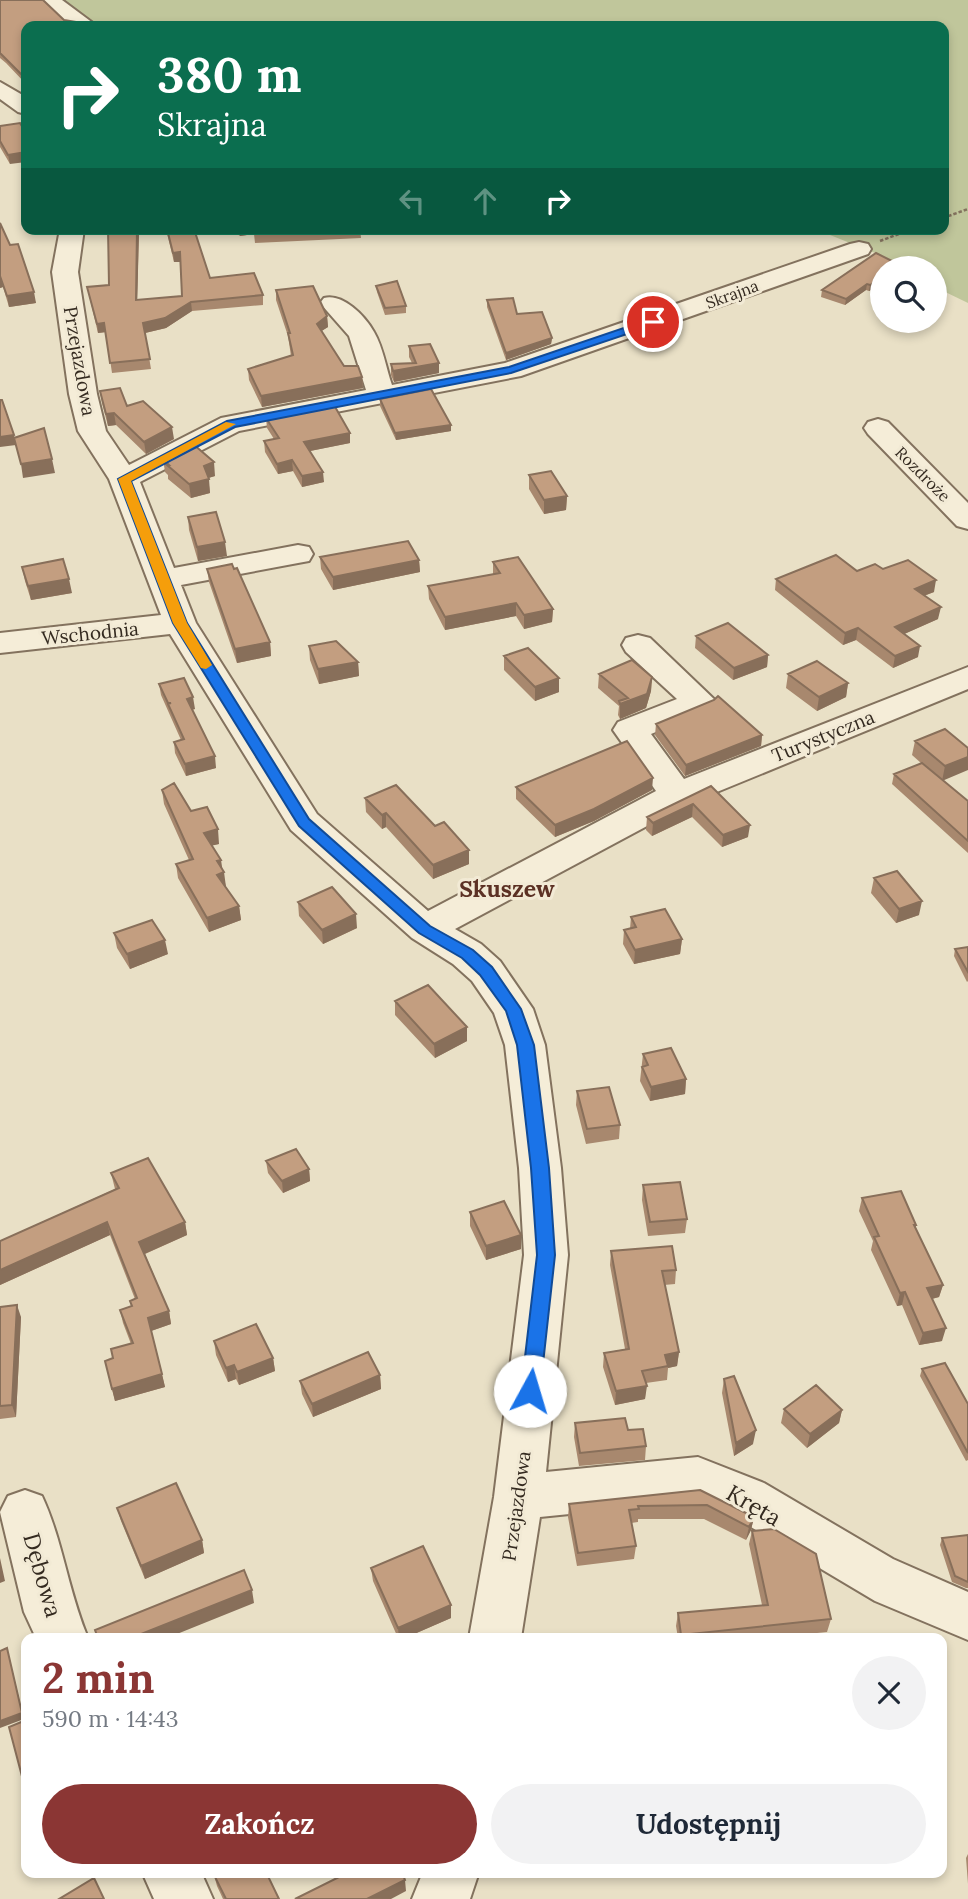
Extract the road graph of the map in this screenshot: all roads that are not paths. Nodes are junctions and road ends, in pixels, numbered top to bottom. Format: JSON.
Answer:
{"nodes":[{"id":1,"x":52,"y":0,"type":"edge"},
{"id":2,"x":79,"y":21,"type":"edge"},
{"id":3,"x":0,"y":89,"type":"edge"},
{"id":4,"x":21,"y":104,"type":"edge"},
{"id":5,"x":71,"y":235,"type":"edge"},
{"id":6,"x":859,"y":249,"type":"road end"},
{"id":7,"x":333,"y":303,"type":"dead end"},
{"id":8,"x":381,"y":395,"type":"junction"},
{"id":9,"x":878,"y":428,"type":"dead end"},
{"id":10,"x":124,"y":479,"type":"junction"},
{"id":11,"x":968,"y":520,"type":"edge"},
{"id":12,"x":298,"y":554,"type":"dead end"},
{"id":13,"x":163,"y":579,"type":"junction"},
{"id":14,"x":180,"y":623,"type":"junction"},
{"id":15,"x":0,"y":643,"type":"edge"},
{"id":16,"x":638,"y":645,"type":"dead end"},
{"id":17,"x":968,"y":677,"type":"edge"},
{"id":18,"x":677,"y":795,"type":"junction"},
{"id":19,"x":425,"y":929,"type":"junction"},
{"id":20,"x":519,"y":1497,"type":"junction"},
{"id":21,"x":26,"y":1512,"type":"dead end"},
{"id":22,"x":968,"y":1615,"type":"edge"},
{"id":23,"x":60,"y":1633,"type":"edge"},
{"id":24,"x":496,"y":1633,"type":"edge"},
{"id":25,"x":173,"y":1878,"type":"edge"},
{"id":26,"x":449,"y":1878,"type":"edge"},
{"id":27,"x":184,"y":1899,"type":"edge"},
{"id":28,"x":441,"y":1899,"type":"edge"}],
"edges":[{"from":1,"to":2,"type":"street"},
{"from":3,"to":4,"type":"street"},
{"from":5,"to":10,"type":"street","name":"Przejazdowa"},
{"from":6,"to":8,"type":"street","name":"Skrajna"},
{"from":7,"to":8,"type":"street"},
{"from":8,"to":10,"type":"street","name":"Skrajna"},
{"from":9,"to":11,"type":"street","name":"Rozdroże"},
{"from":10,"to":13,"type":"street","name":"Przejazdowa"},
{"from":12,"to":13,"type":"street"},
{"from":13,"to":14,"type":"street","name":"Przejazdowa"},
{"from":14,"to":15,"type":"street","name":"Wschodnia"},
{"from":14,"to":19,"type":"street","name":"Przejazdowa"},
{"from":16,"to":18,"type":"street"},
{"from":17,"to":18,"type":"street","name":"Turystyczna"},
{"from":18,"to":19,"type":"street","name":"Turystyczna"},
{"from":19,"to":20,"type":"street","name":"Przejazdowa"},
{"from":20,"to":22,"type":"street","name":"Kręta"},
{"from":20,"to":24,"type":"street","name":"Przejazdowa"},
{"from":21,"to":23,"type":"street","name":"Dębowa"},
{"from":25,"to":27,"type":"street"},
{"from":26,"to":28,"type":"street"}]}
